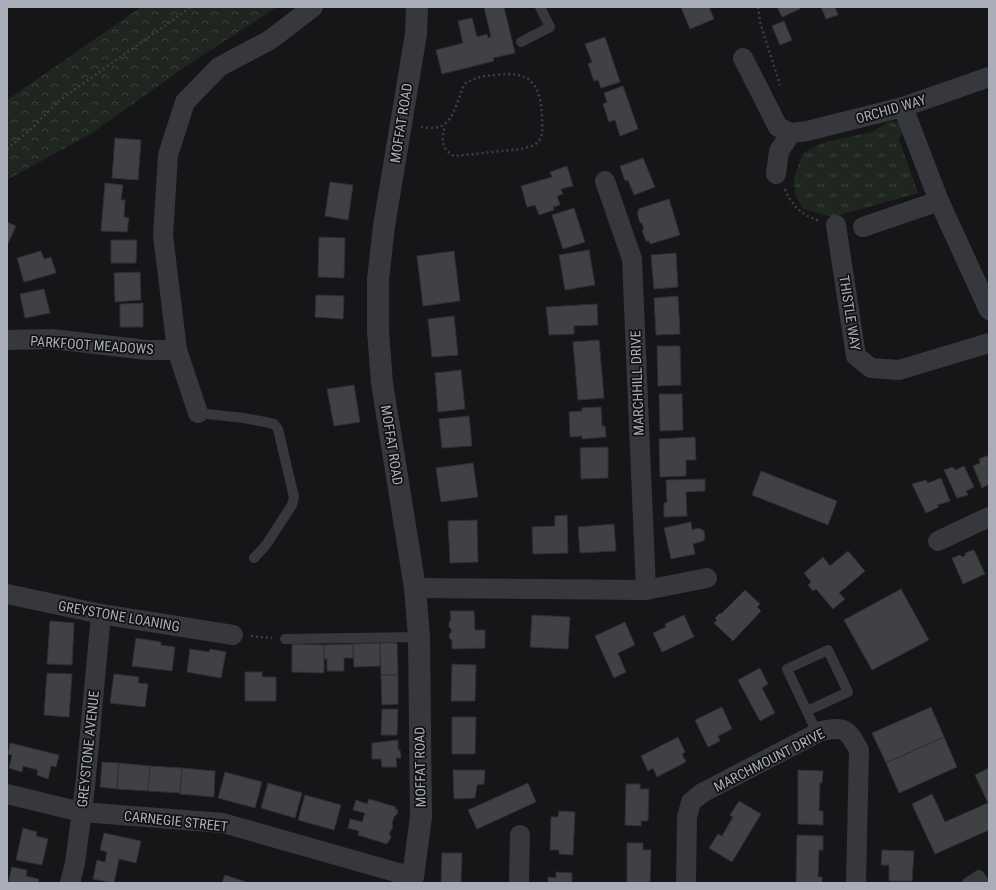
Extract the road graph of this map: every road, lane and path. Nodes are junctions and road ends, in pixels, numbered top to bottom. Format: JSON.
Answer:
{"nodes":[{"id":1,"x":191,"y":7,"type":"edge"},
{"id":2,"x":313,"y":7,"type":"edge"},
{"id":3,"x":417,"y":7,"type":"edge"},
{"id":4,"x":540,"y":7,"type":"edge"},
{"id":5,"x":758,"y":7,"type":"edge"},
{"id":6,"x":521,"y":42,"type":"dead end"},
{"id":7,"x":743,"y":58,"type":"dead end"},
{"id":8,"x":989,"y":77,"type":"edge"},
{"id":9,"x":782,"y":91,"type":"dead end"},
{"id":10,"x":903,"y":107,"type":"junction"},
{"id":11,"x":401,"y":124,"type":"junction"},
{"id":12,"x":444,"y":125,"type":"junction"},
{"id":13,"x":791,"y":133,"type":"junction"},
{"id":14,"x":7,"y":149,"type":"edge"},
{"id":15,"x":776,"y":174,"type":"joint"},
{"id":16,"x":605,"y":181,"type":"dead end"},
{"id":17,"x":939,"y":201,"type":"junction"},
{"id":18,"x":836,"y":225,"type":"joint"},
{"id":19,"x":863,"y":227,"type":"dead end"},
{"id":20,"x":989,"y":310,"type":"edge"},
{"id":21,"x":7,"y":340,"type":"edge"},
{"id":22,"x":989,"y":343,"type":"edge"},
{"id":23,"x":177,"y":350,"type":"junction"},
{"id":24,"x":198,"y":413,"type":"joint"},
{"id":25,"x":989,"y":517,"type":"edge"},
{"id":26,"x":938,"y":541,"type":"dead end"},
{"id":27,"x":254,"y":558,"type":"dead end"},
{"id":28,"x":707,"y":578,"type":"dead end"},
{"id":29,"x":415,"y":588,"type":"junction"},
{"id":30,"x":646,"y":590,"type":"junction"},
{"id":31,"x":7,"y":594,"type":"edge"},
{"id":32,"x":101,"y":614,"type":"junction"},
{"id":33,"x":232,"y":635,"type":"joint"},
{"id":34,"x":419,"y":637,"type":"junction"},
{"id":35,"x":285,"y":639,"type":"joint"},
{"id":36,"x":807,"y":711,"type":"junction"},
{"id":37,"x":817,"y":733,"type":"junction"},
{"id":38,"x":7,"y":794,"type":"edge"},
{"id":39,"x":81,"y":812,"type":"junction"},
{"id":40,"x":520,"y":835,"type":"dead end"},
{"id":41,"x":412,"y":880,"type":"edge"},
{"id":42,"x":70,"y":883,"type":"edge"},
{"id":43,"x":519,"y":883,"type":"edge"},
{"id":44,"x":686,"y":883,"type":"edge"},
{"id":45,"x":856,"y":883,"type":"edge"},
{"id":46,"x":967,"y":883,"type":"edge"},
{"id":47,"x":985,"y":883,"type":"edge"}],
"edges":[{"from":1,"to":14,"type":"path"},
{"from":2,"to":23,"type":"street"},
{"from":3,"to":11,"type":"street","name":"MOFFAT ROAD"},
{"from":4,"to":6,"type":"lane"},
{"from":5,"to":9,"type":"path"},
{"from":7,"to":13,"type":"street"},
{"from":8,"to":10,"type":"street","name":"ORCHID WAY"},
{"from":10,"to":13,"type":"street","name":"ORCHID WAY"},
{"from":10,"to":17,"type":"street"},
{"from":11,"to":12,"type":"path"},
{"from":11,"to":29,"type":"street","name":"MOFFAT ROAD"},
{"from":12,"to":12,"type":"path"},
{"from":13,"to":15,"type":"street"},
{"from":15,"to":18,"type":"path"},
{"from":16,"to":30,"type":"street","name":"MARCHHILL DRIVE"},
{"from":17,"to":19,"type":"street"},
{"from":17,"to":20,"type":"street"},
{"from":18,"to":22,"type":"street","name":"THISTLE WAY"},
{"from":21,"to":23,"type":"street","name":"PARKFOOT MEADOWS"},
{"from":23,"to":24,"type":"street"},
{"from":24,"to":27,"type":"lane"},
{"from":25,"to":26,"type":"street"},
{"from":28,"to":30,"type":"street"},
{"from":29,"to":30,"type":"street"},
{"from":29,"to":34,"type":"street","name":"MOFFAT ROAD"},
{"from":31,"to":32,"type":"street","name":"GREYSTONE LOANING"},
{"from":32,"to":33,"type":"street","name":"GREYSTONE LOANING"},
{"from":32,"to":39,"type":"street","name":"GREYSTONE AVENUE"},
{"from":33,"to":35,"type":"path"},
{"from":34,"to":35,"type":"lane"},
{"from":34,"to":41,"type":"street","name":"MOFFAT ROAD"},
{"from":36,"to":36,"type":"lane"},
{"from":36,"to":37,"type":"lane"},
{"from":37,"to":44,"type":"street","name":"MARCHMOUNT DRIVE"},
{"from":37,"to":45,"type":"street","name":"MARCHMOUNT DRIVE"},
{"from":38,"to":39,"type":"street","name":"CARNEGIE STREET"},
{"from":39,"to":41,"type":"street","name":"CARNEGIE STREET"},
{"from":39,"to":42,"type":"street","name":"GREYSTONE AVENUE"},
{"from":40,"to":43,"type":"street"},
{"from":46,"to":47,"type":"lane"}]}
